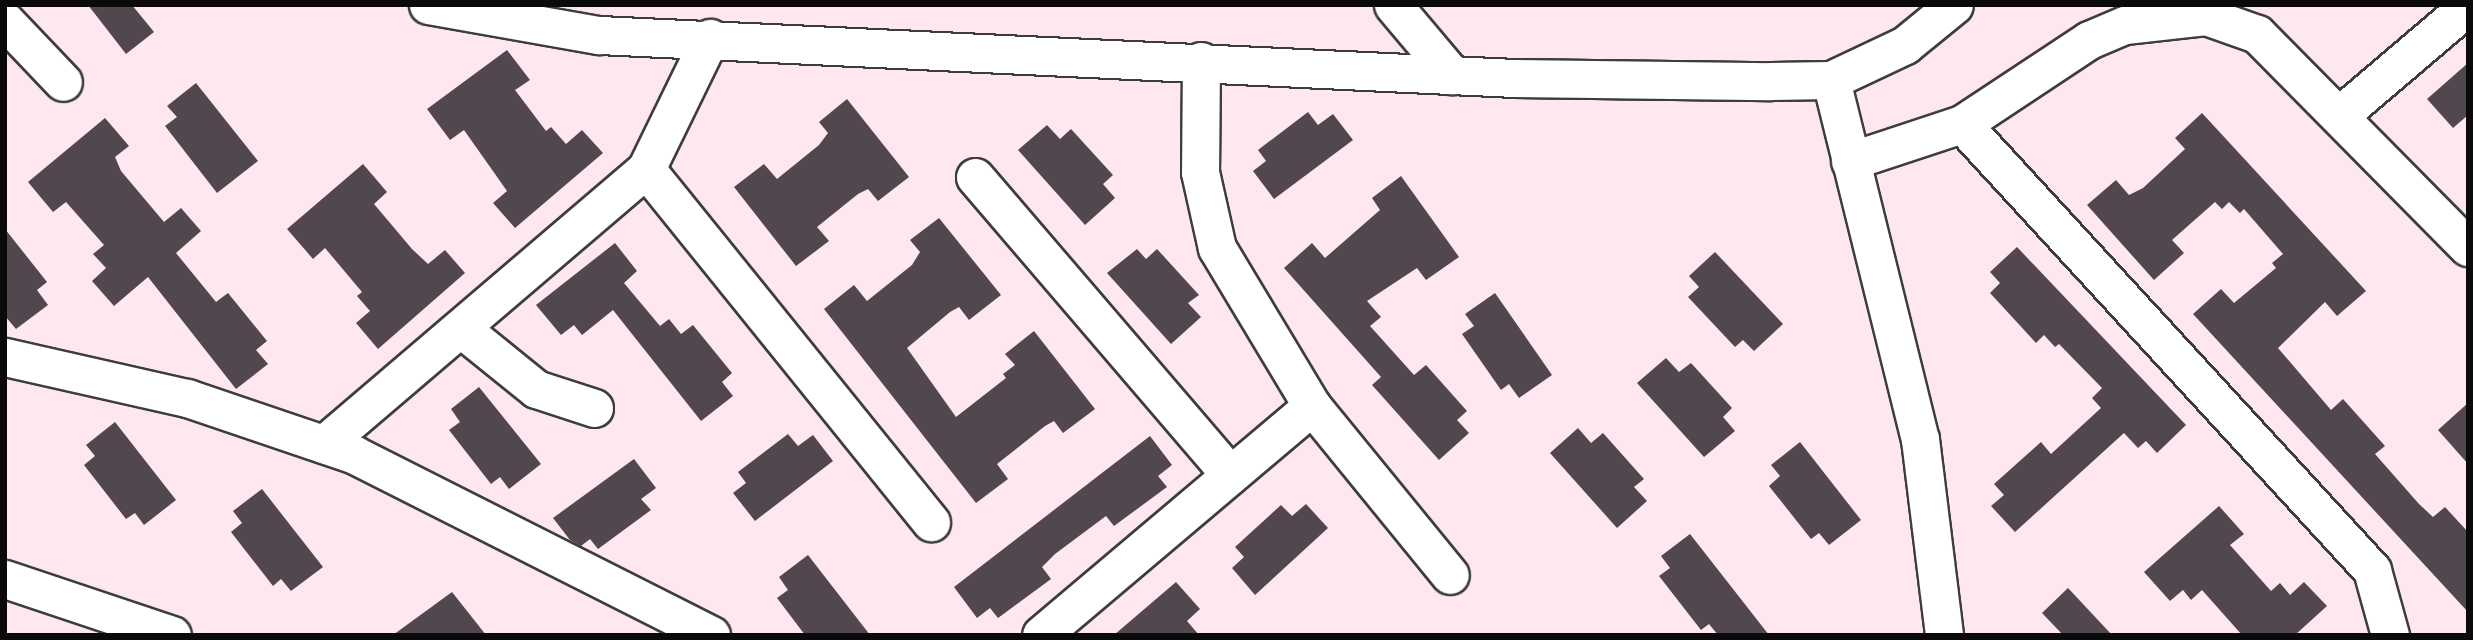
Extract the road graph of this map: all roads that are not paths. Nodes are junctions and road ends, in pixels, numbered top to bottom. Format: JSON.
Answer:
{"nodes":[{"id":1,"x":428,"y":5,"type":"edge"},
{"id":2,"x":1393,"y":5,"type":"edge"},
{"id":3,"x":1954,"y":5,"type":"edge"},
{"id":4,"x":2468,"y":6,"type":"edge"},
{"id":5,"x":5,"y":21,"type":"edge"},
{"id":6,"x":710,"y":38,"type":"junction"},
{"id":7,"x":1201,"y":61,"type":"junction"},
{"id":8,"x":1451,"y":75,"type":"junction"},
{"id":9,"x":1831,"y":80,"type":"junction"},
{"id":10,"x":63,"y":82,"type":"dead end"},
{"id":11,"x":2341,"y":114,"type":"junction"},
{"id":12,"x":1962,"y":124,"type":"junction"},
{"id":13,"x":1850,"y":161,"type":"junction"},
{"id":14,"x":646,"y":169,"type":"junction"},
{"id":15,"x":975,"y":177,"type":"dead end"},
{"id":16,"x":2468,"y":247,"type":"edge"},
{"id":17,"x":463,"y":330,"type":"junction"},
{"id":18,"x":5,"y":357,"type":"edge"},
{"id":19,"x":1312,"y":406,"type":"junction"},
{"id":20,"x":594,"y":408,"type":"dead end"},
{"id":21,"x":324,"y":444,"type":"junction"},
{"id":22,"x":1230,"y":475,"type":"junction"},
{"id":23,"x":931,"y":522,"type":"dead end"},
{"id":24,"x":1450,"y":575,"type":"dead end"},
{"id":25,"x":5,"y":579,"type":"edge"},
{"id":26,"x":172,"y":635,"type":"edge"},
{"id":27,"x":711,"y":635,"type":"edge"},
{"id":28,"x":1041,"y":635,"type":"edge"},
{"id":29,"x":1944,"y":635,"type":"edge"},
{"id":30,"x":2390,"y":635,"type":"edge"}],
"edges":[{"from":1,"to":6,"type":"street"},
{"from":2,"to":8,"type":"street"},
{"from":3,"to":9,"type":"street"},
{"from":4,"to":11,"type":"street"},
{"from":5,"to":10,"type":"street"},
{"from":6,"to":7,"type":"street"},
{"from":6,"to":14,"type":"street"},
{"from":7,"to":8,"type":"street"},
{"from":7,"to":19,"type":"street"},
{"from":8,"to":9,"type":"street"},
{"from":9,"to":13,"type":"street"},
{"from":11,"to":12,"type":"street"},
{"from":11,"to":16,"type":"street"},
{"from":12,"to":13,"type":"street"},
{"from":12,"to":30,"type":"street"},
{"from":13,"to":29,"type":"street"},
{"from":14,"to":17,"type":"street"},
{"from":14,"to":23,"type":"street"},
{"from":15,"to":22,"type":"street"},
{"from":17,"to":20,"type":"street"},
{"from":17,"to":21,"type":"street"},
{"from":18,"to":21,"type":"street"},
{"from":19,"to":22,"type":"street"},
{"from":19,"to":24,"type":"street"},
{"from":21,"to":27,"type":"street"},
{"from":22,"to":28,"type":"street"},
{"from":25,"to":26,"type":"street"}]}
